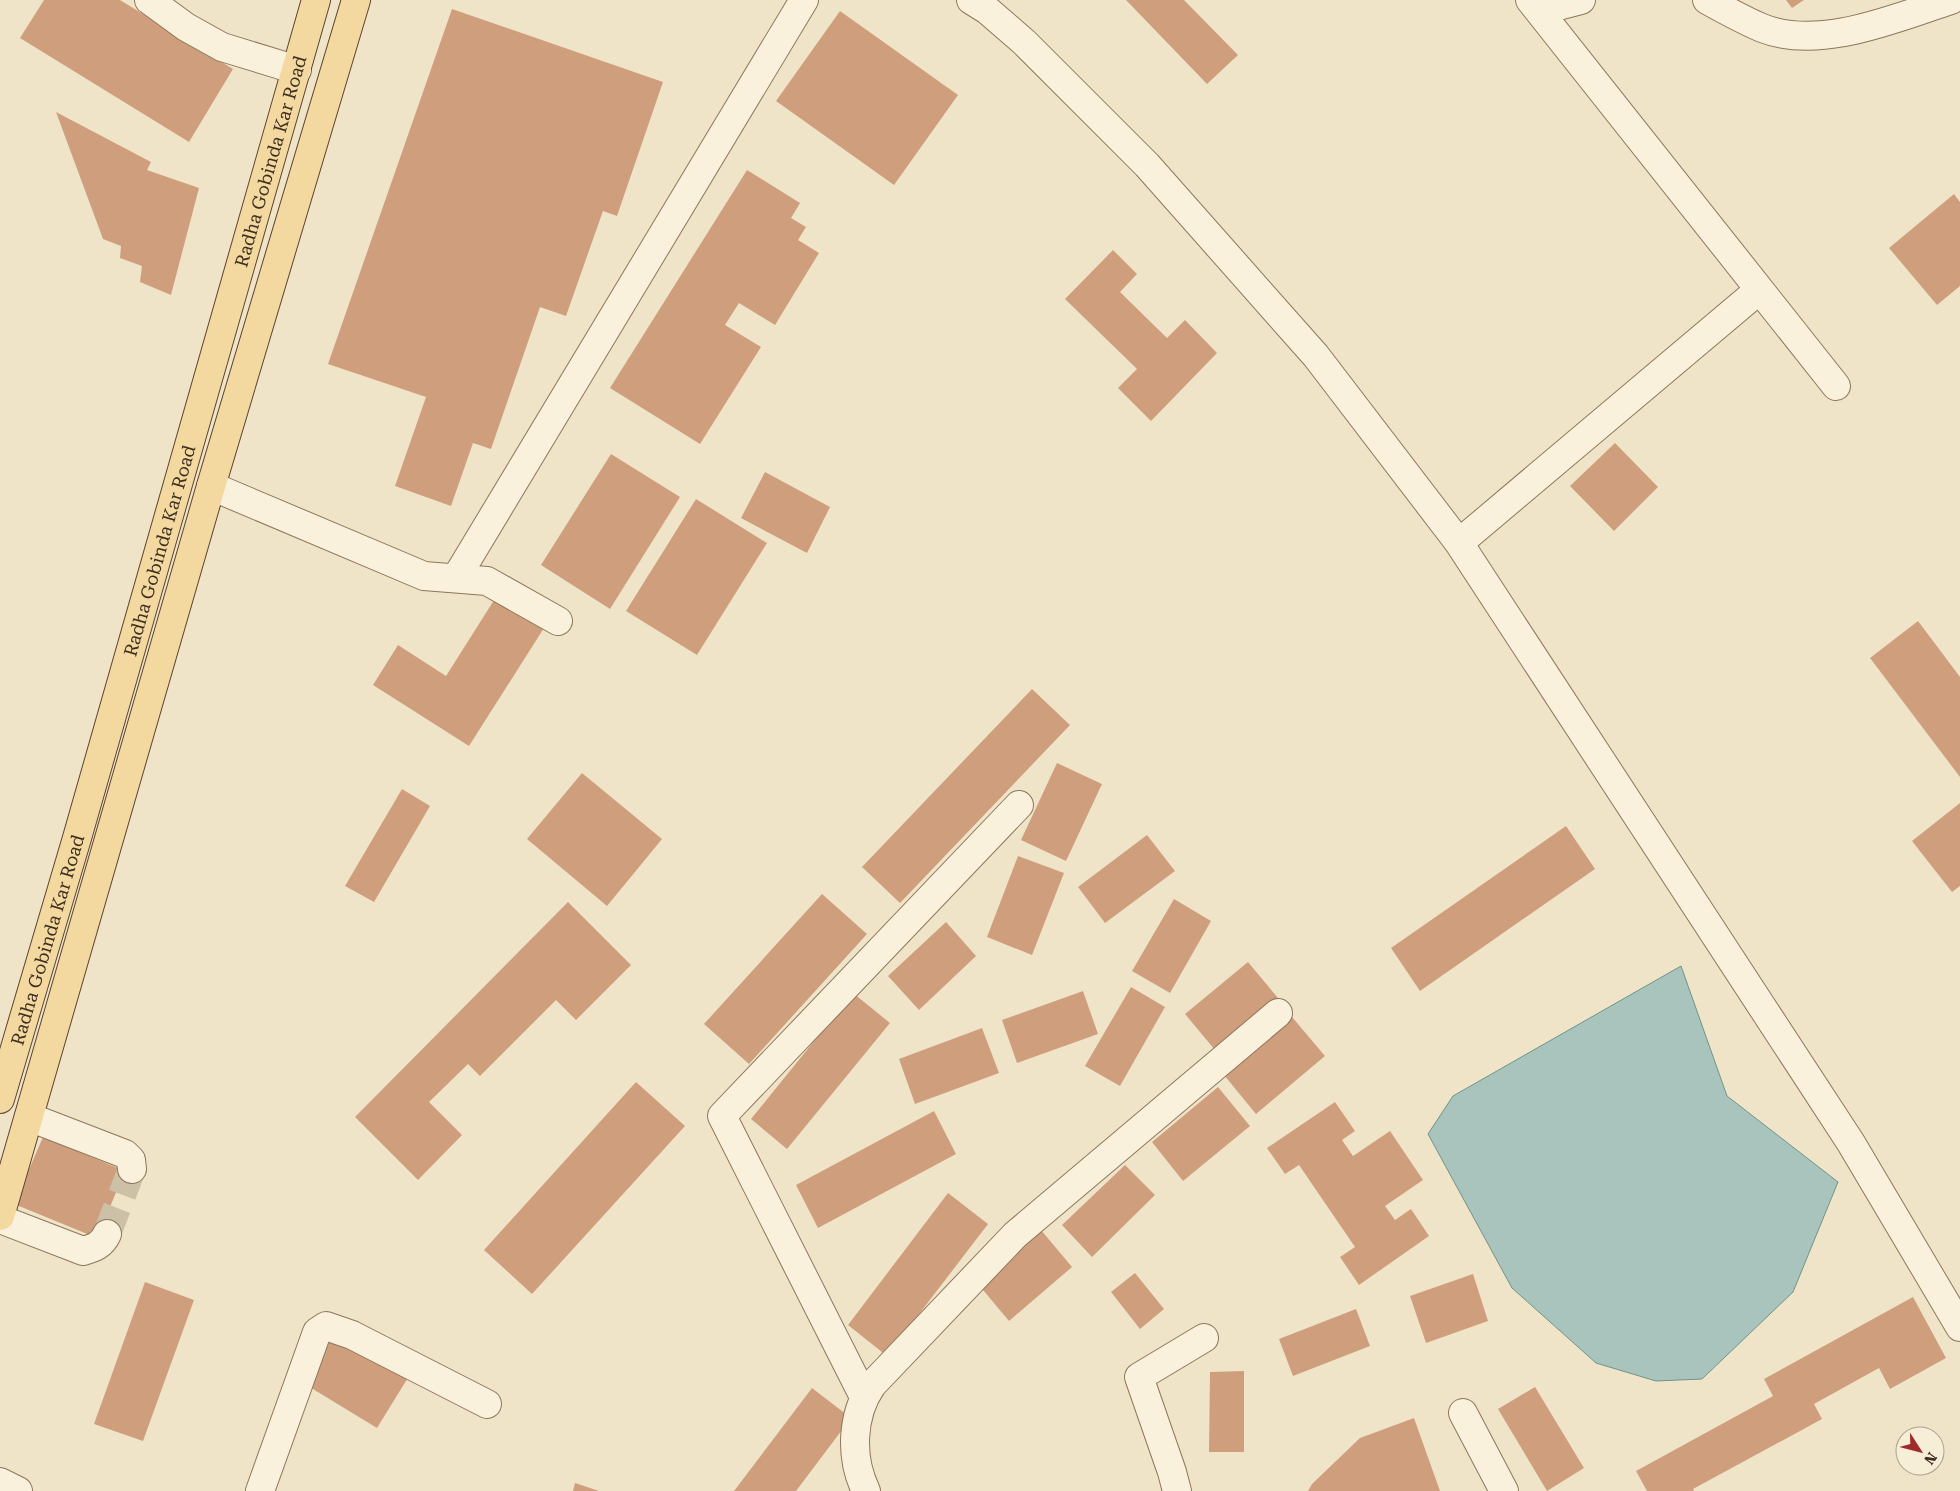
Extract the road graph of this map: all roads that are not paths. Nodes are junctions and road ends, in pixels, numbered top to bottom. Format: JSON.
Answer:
{"nodes":[{"id":1,"x":149,"y":0,"type":"edge"},
{"id":2,"x":316,"y":0,"type":"edge"},
{"id":3,"x":356,"y":0,"type":"edge"},
{"id":4,"x":804,"y":0,"type":"edge"},
{"id":5,"x":1581,"y":0,"type":"edge"},
{"id":6,"x":1707,"y":0,"type":"edge"},
{"id":7,"x":1951,"y":0,"type":"edge"},
{"id":8,"x":984,"y":3,"type":"edge"},
{"id":9,"x":1535,"y":5,"type":"edge"},
{"id":10,"x":297,"y":70,"type":"junction"},
{"id":11,"x":1760,"y":290,"type":"junction"},
{"id":12,"x":1836,"y":386,"type":"dead end"},
{"id":13,"x":211,"y":486,"type":"junction"},
{"id":14,"x":1460,"y":543,"type":"junction"},
{"id":15,"x":456,"y":578,"type":"junction"},
{"id":16,"x":558,"y":621,"type":"dead end"},
{"id":17,"x":1019,"y":805,"type":"dead end"},
{"id":18,"x":1278,"y":1013,"type":"dead end"},
{"id":19,"x":6,"y":1061,"type":"edge"},
{"id":20,"x":0,"y":1099,"type":"edge"},
{"id":21,"x":29,"y":1116,"type":"junction"},
{"id":22,"x":132,"y":1169,"type":"dead end"},
{"id":23,"x":0,"y":1218,"type":"edge"},
{"id":24,"x":107,"y":1234,"type":"tunnel mouth"},
{"id":25,"x":1960,"y":1327,"type":"edge"},
{"id":26,"x":1204,"y":1338,"type":"dead end"},
{"id":27,"x":864,"y":1397,"type":"junction"},
{"id":28,"x":487,"y":1404,"type":"dead end"},
{"id":29,"x":1463,"y":1413,"type":"dead end"},
{"id":30,"x":0,"y":1482,"type":"edge"},
{"id":31,"x":18,"y":1491,"type":"edge"},
{"id":32,"x":260,"y":1491,"type":"edge"},
{"id":33,"x":866,"y":1491,"type":"edge"},
{"id":34,"x":1177,"y":1491,"type":"edge"},
{"id":35,"x":1504,"y":1491,"type":"edge"}],
"edges":[{"from":1,"to":10,"type":"street"},
{"from":2,"to":10,"type":"main road","name":"Radha Gobinda Kar Road"},
{"from":3,"to":13,"type":"main road"},
{"from":4,"to":15,"type":"street"},
{"from":5,"to":9,"type":"street"},
{"from":6,"to":7,"type":"street"},
{"from":8,"to":14,"type":"street"},
{"from":9,"to":11,"type":"street"},
{"from":10,"to":19,"type":"main road","name":"Radha Gobinda Kar Road"},
{"from":11,"to":12,"type":"street"},
{"from":11,"to":14,"type":"street"},
{"from":13,"to":15,"type":"street"},
{"from":13,"to":21,"type":"main road"},
{"from":14,"to":25,"type":"street"},
{"from":15,"to":16,"type":"street"},
{"from":17,"to":27,"type":"street"},
{"from":18,"to":27,"type":"street"},
{"from":19,"to":20,"type":"main road","name":"Radha Gobinda Kar Road"},
{"from":21,"to":22,"type":"street"},
{"from":21,"to":23,"type":"main road"},
{"from":23,"to":24,"type":"street"},
{"from":26,"to":34,"type":"street"},
{"from":27,"to":33,"type":"street"},
{"from":28,"to":32,"type":"street"},
{"from":29,"to":35,"type":"street"},
{"from":30,"to":31,"type":"street"}]}
